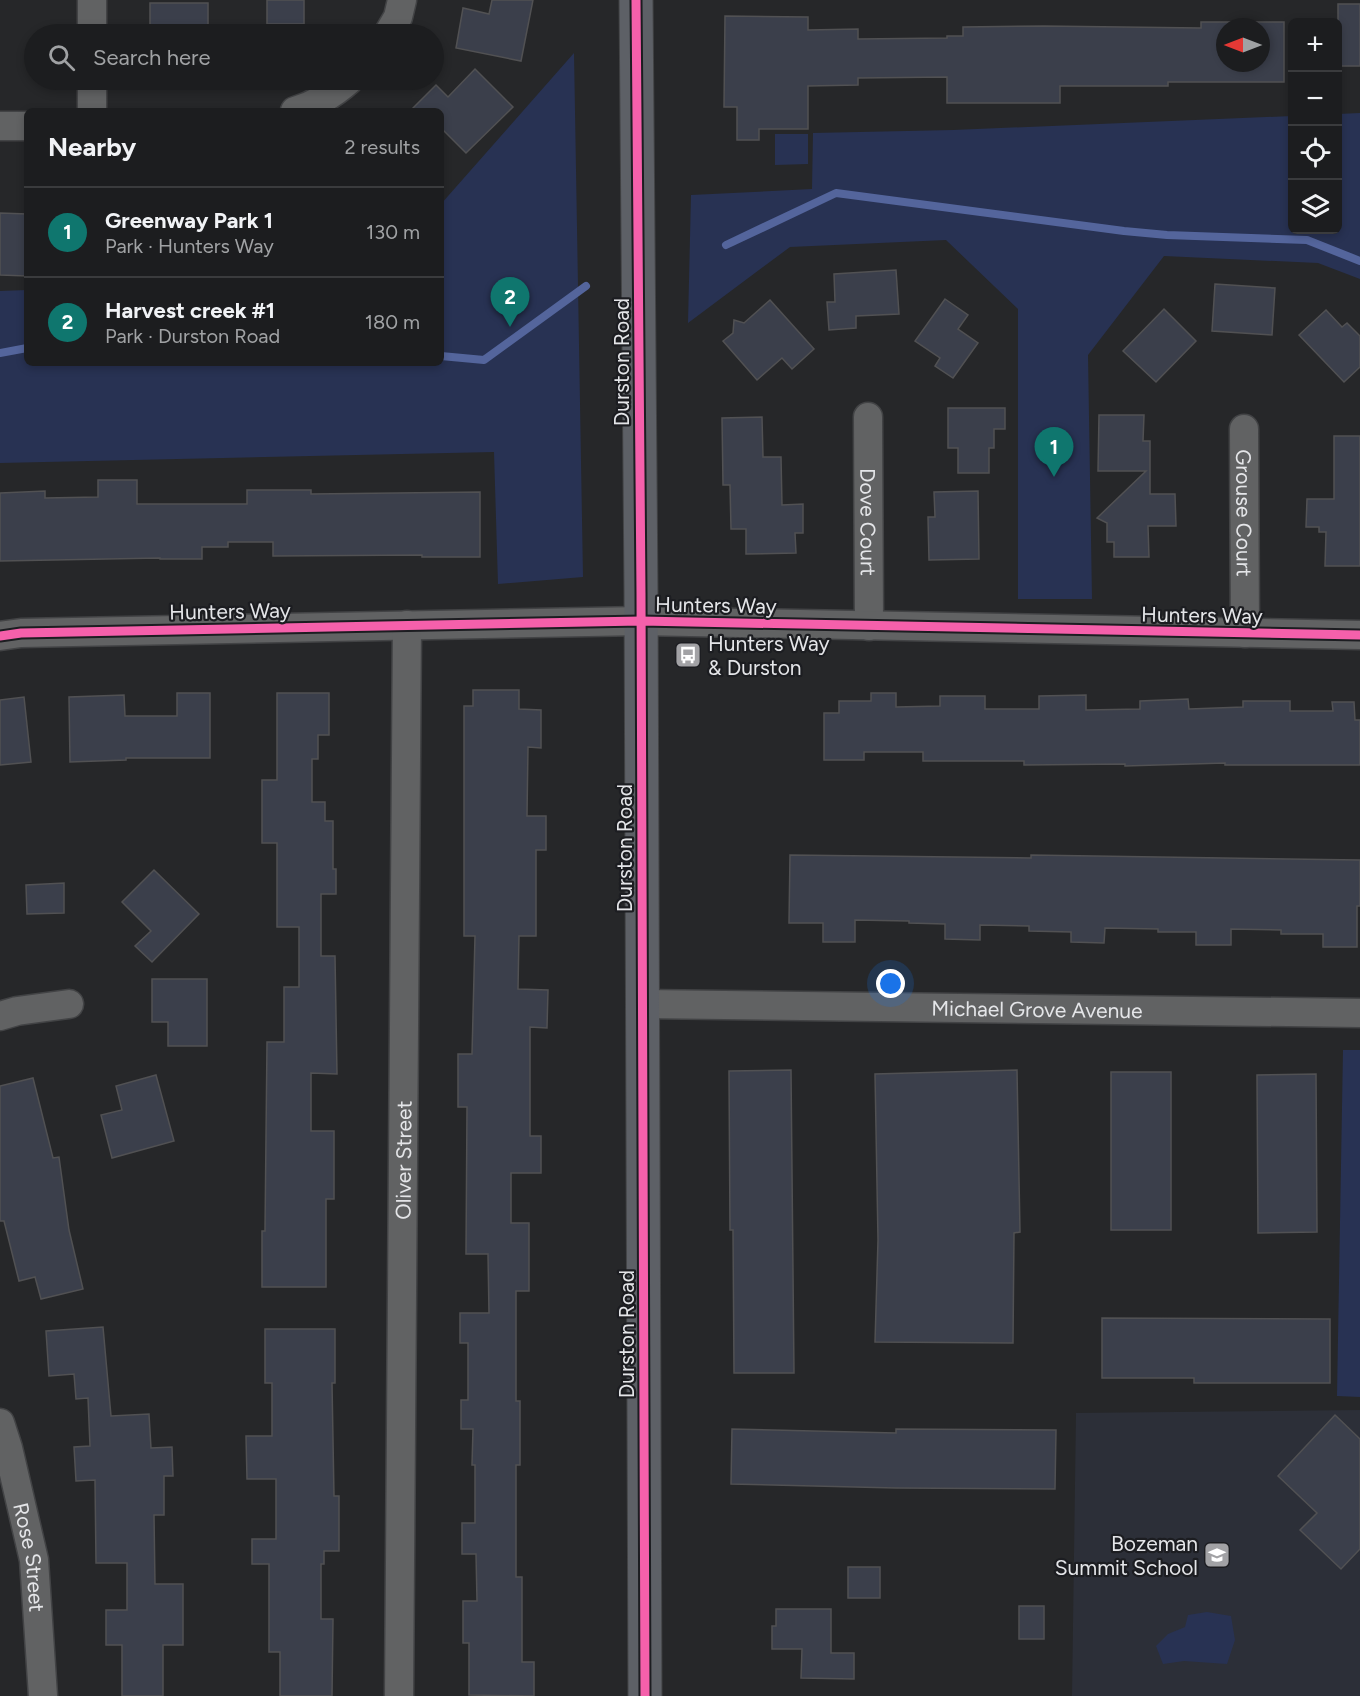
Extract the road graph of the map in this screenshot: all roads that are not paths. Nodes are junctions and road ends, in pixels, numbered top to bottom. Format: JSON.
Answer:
{"nodes":[{"id":1,"x":92,"y":0,"type":"edge"},
{"id":2,"x":402,"y":0,"type":"edge"},
{"id":3,"x":636,"y":0,"type":"edge"},
{"id":4,"x":92,"y":24,"type":"edge"},
{"id":5,"x":394,"y":24,"type":"edge"},
{"id":6,"x":92,"y":90,"type":"edge"},
{"id":7,"x":335,"y":90,"type":"edge"},
{"id":8,"x":92,"y":108,"type":"edge"},
{"id":9,"x":304,"y":108,"type":"edge"},
{"id":10,"x":0,"y":126,"type":"edge"},
{"id":11,"x":24,"y":126,"type":"edge"},
{"id":12,"x":868,"y":417,"type":"dead end"},
{"id":13,"x":1244,"y":429,"type":"dead end"},
{"id":14,"x":641,"y":621,"type":"junction"},
{"id":15,"x":406,"y":625,"type":"junction"},
{"id":16,"x":869,"y":626,"type":"junction"},
{"id":17,"x":1245,"y":633,"type":"junction"},
{"id":18,"x":1360,"y":635,"type":"edge"},
{"id":19,"x":0,"y":636,"type":"edge"},
{"id":20,"x":69,"y":1004,"type":"dead end"},
{"id":21,"x":643,"y":1004,"type":"junction"},
{"id":22,"x":1360,"y":1013,"type":"edge"},
{"id":23,"x":0,"y":1016,"type":"edge"},
{"id":24,"x":0,"y":1423,"type":"edge"},
{"id":25,"x":43,"y":1696,"type":"edge"},
{"id":26,"x":399,"y":1696,"type":"edge"},
{"id":27,"x":645,"y":1696,"type":"edge"}],
"edges":[{"from":1,"to":4,"type":"street"},
{"from":2,"to":5,"type":"street"},
{"from":3,"to":14,"type":"main road","name":"Durston Road"},
{"from":6,"to":8,"type":"street"},
{"from":7,"to":9,"type":"street"},
{"from":10,"to":11,"type":"street"},
{"from":12,"to":16,"type":"street","name":"Dove Court"},
{"from":13,"to":17,"type":"street","name":"Grouse Court"},
{"from":14,"to":15,"type":"street","name":"Hunters Way"},
{"from":14,"to":16,"type":"street","name":"Hunters Way"},
{"from":14,"to":21,"type":"main road","name":"Durston Road"},
{"from":15,"to":19,"type":"street","name":"Hunters Way"},
{"from":15,"to":26,"type":"street","name":"Oliver Street"},
{"from":16,"to":17,"type":"street","name":"Hunters Way"},
{"from":17,"to":18,"type":"street","name":"Hunters Way"},
{"from":20,"to":23,"type":"street"},
{"from":21,"to":22,"type":"street","name":"Michael Grove Avenue"},
{"from":21,"to":27,"type":"main road","name":"Durston Road"},
{"from":24,"to":25,"type":"street","name":"Rose Street"}]}
